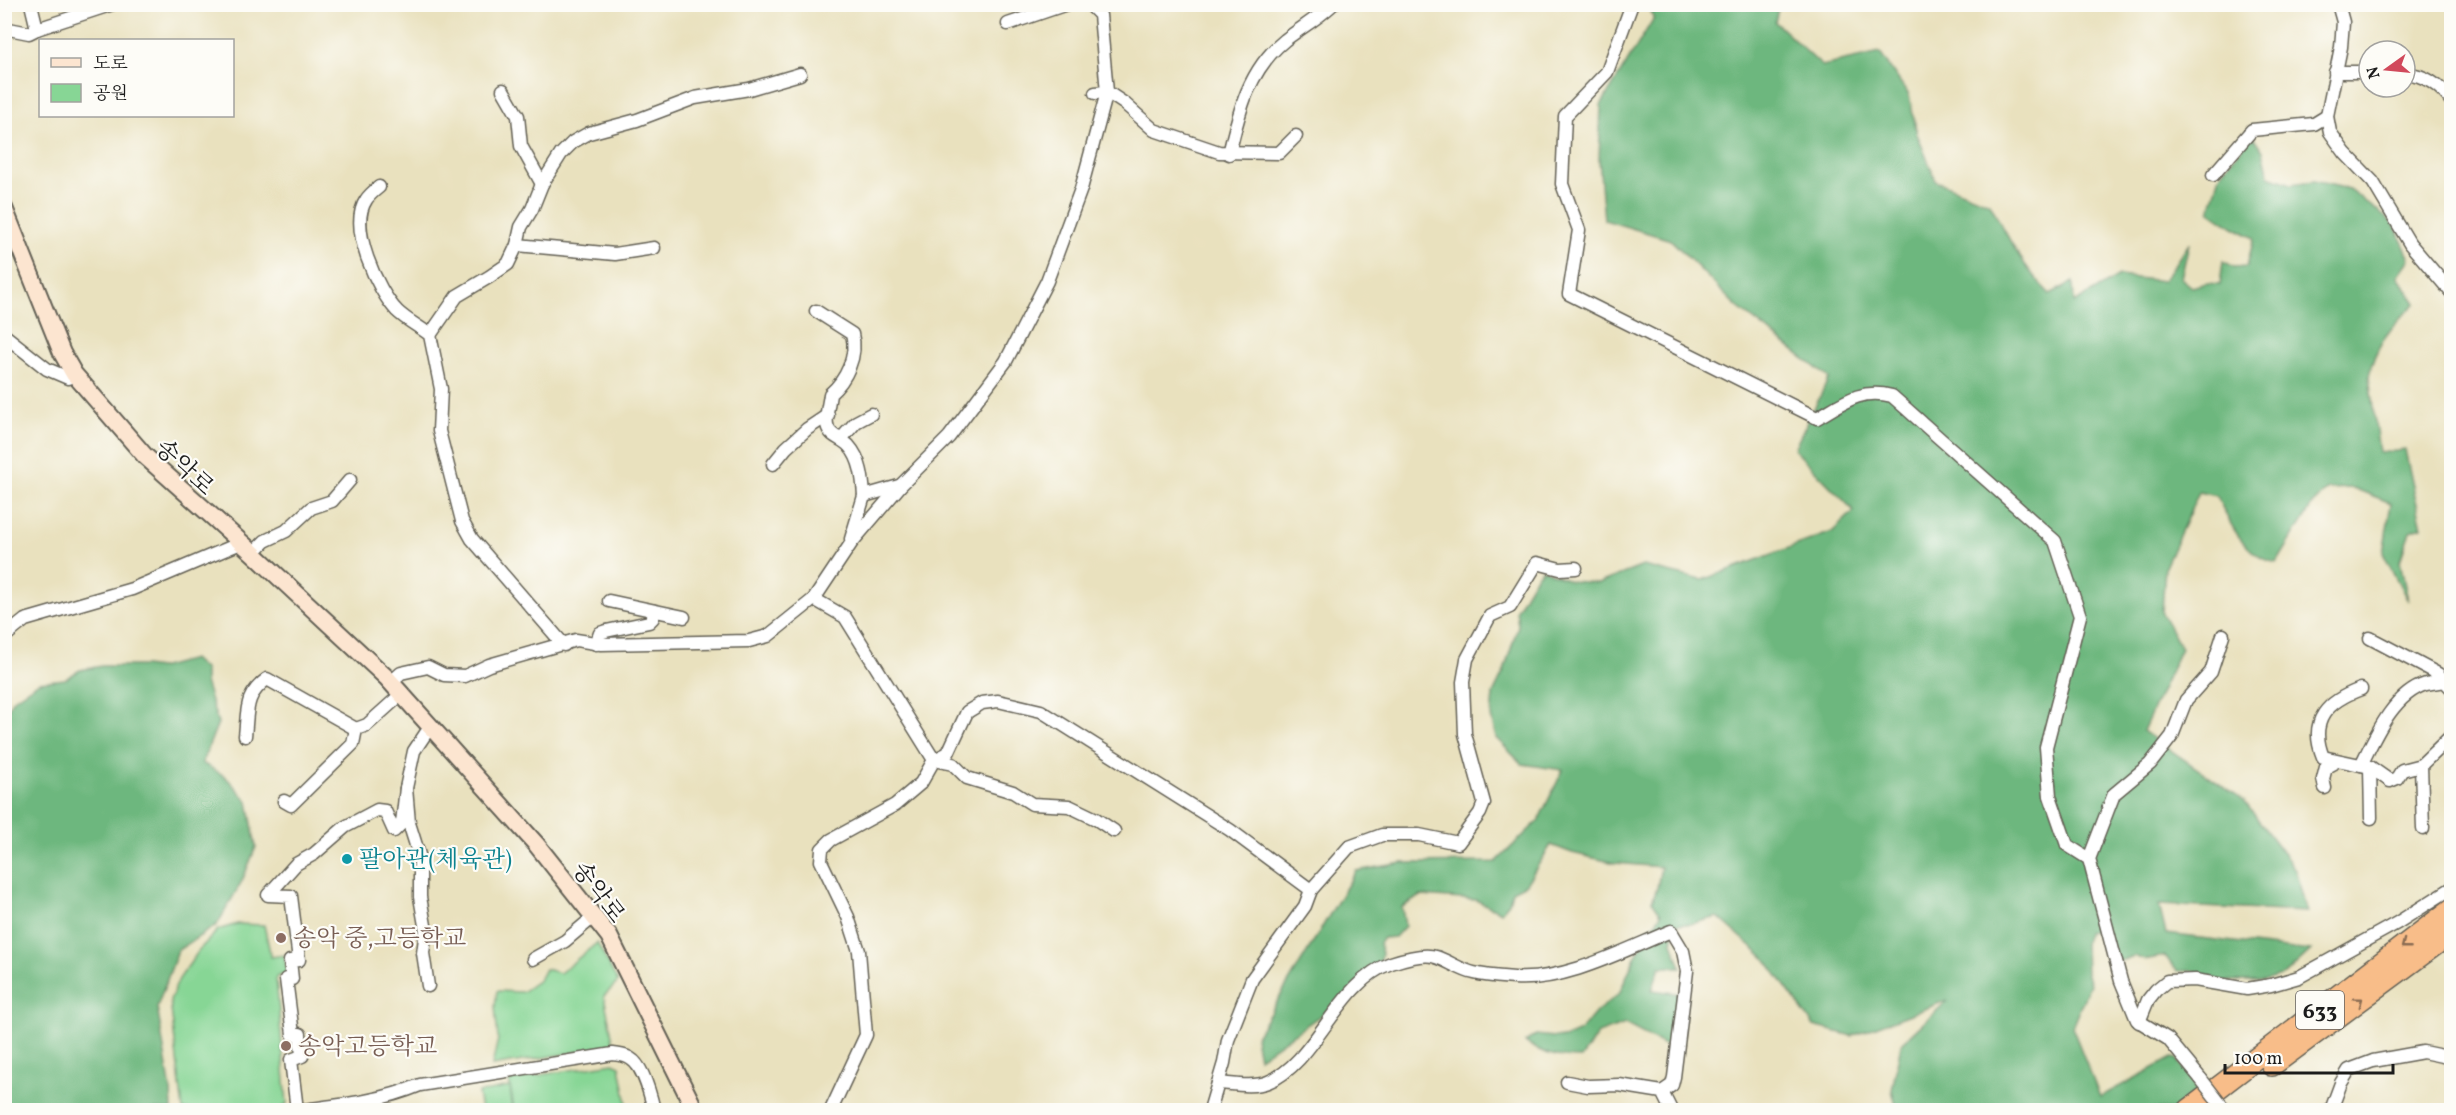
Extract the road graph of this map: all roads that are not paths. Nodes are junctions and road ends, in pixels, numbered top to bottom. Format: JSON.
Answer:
{"nodes":[{"id":1,"x":31,"y":4,"type":"edge"},
{"id":2,"x":113,"y":4,"type":"edge"},
{"id":3,"x":1066,"y":4,"type":"edge"},
{"id":4,"x":1089,"y":4,"type":"edge"},
{"id":5,"x":1333,"y":4,"type":"edge"},
{"id":6,"x":1632,"y":4,"type":"edge"},
{"id":7,"x":2338,"y":4,"type":"edge"},
{"id":8,"x":1008,"y":24,"type":"dead end"},
{"id":9,"x":4,"y":28,"type":"edge"},
{"id":10,"x":37,"y":29,"type":"junction"},
{"id":11,"x":2335,"y":72,"type":"junction"},
{"id":12,"x":2357,"y":72,"type":"edge"},
{"id":13,"x":800,"y":74,"type":"dead end"},
{"id":14,"x":2417,"y":76,"type":"edge"},
{"id":15,"x":503,"y":90,"type":"dead end"},
{"id":16,"x":1101,"y":92,"type":"junction"},
{"id":17,"x":2451,"y":102,"type":"edge"},
{"id":18,"x":2327,"y":116,"type":"junction"},
{"id":19,"x":1296,"y":136,"type":"dead end"},
{"id":20,"x":1229,"y":154,"type":"junction"},
{"id":21,"x":2213,"y":175,"type":"dead end"},
{"id":22,"x":542,"y":184,"type":"junction"},
{"id":23,"x":379,"y":187,"type":"dead end"},
{"id":24,"x":4,"y":208,"type":"edge"},
{"id":25,"x":4,"y":225,"type":"edge"},
{"id":26,"x":518,"y":245,"type":"junction"},
{"id":27,"x":654,"y":248,"type":"dead end"},
{"id":28,"x":2451,"y":293,"type":"edge"},
{"id":29,"x":816,"y":311,"type":"dead end"},
{"id":30,"x":4,"y":334,"type":"edge"},
{"id":31,"x":430,"y":335,"type":"junction"},
{"id":32,"x":68,"y":378,"type":"junction"},
{"id":33,"x":871,"y":414,"type":"dead end"},
{"id":34,"x":828,"y":415,"type":"junction"},
{"id":35,"x":841,"y":439,"type":"junction"},
{"id":36,"x":773,"y":464,"type":"dead end"},
{"id":37,"x":350,"y":480,"type":"dead end"},
{"id":38,"x":900,"y":486,"type":"junction"},
{"id":39,"x":864,"y":496,"type":"junction"},
{"id":40,"x":236,"y":545,"type":"junction"},
{"id":41,"x":847,"y":549,"type":"junction"},
{"id":42,"x":253,"y":553,"type":"junction"},
{"id":43,"x":1576,"y":568,"type":"dead end"},
{"id":44,"x":814,"y":599,"type":"junction"},
{"id":45,"x":609,"y":601,"type":"dead end"},
{"id":46,"x":654,"y":611,"type":"junction"},
{"id":47,"x":684,"y":617,"type":"dead end"},
{"id":48,"x":2223,"y":635,"type":"dead end"},
{"id":49,"x":4,"y":637,"type":"edge"},
{"id":50,"x":2370,"y":638,"type":"dead end"},
{"id":51,"x":596,"y":644,"type":"junction"},
{"id":52,"x":564,"y":645,"type":"junction"},
{"id":53,"x":391,"y":682,"type":"junction"},
{"id":54,"x":2448,"y":685,"type":"edge"},
{"id":55,"x":2361,"y":689,"type":"dead end"},
{"id":56,"x":396,"y":699,"type":"junction"},
{"id":57,"x":356,"y":729,"type":"junction"},
{"id":58,"x":426,"y":733,"type":"junction"},
{"id":59,"x":2451,"y":735,"type":"edge"},
{"id":60,"x":245,"y":736,"type":"dead end"},
{"id":61,"x":934,"y":760,"type":"junction"},
{"id":62,"x":2337,"y":760,"type":"junction"},
{"id":63,"x":2421,"y":765,"type":"junction"},
{"id":64,"x":2365,"y":766,"type":"junction"},
{"id":65,"x":406,"y":788,"type":"junction"},
{"id":66,"x":2325,"y":788,"type":"dead end"},
{"id":67,"x":284,"y":801,"type":"dead end"},
{"id":68,"x":2371,"y":818,"type":"dead end"},
{"id":69,"x":2423,"y":829,"type":"dead end"},
{"id":70,"x":1114,"y":831,"type":"dead end"},
{"id":71,"x":2089,"y":859,"type":"junction"},
{"id":72,"x":2451,"y":888,"type":"edge"},
{"id":73,"x":1311,"y":890,"type":"junction"},
{"id":74,"x":2451,"y":909,"type":"edge"},
{"id":75,"x":591,"y":919,"type":"junction"},
{"id":76,"x":2451,"y":932,"type":"edge"},
{"id":77,"x":533,"y":959,"type":"dead end"},
{"id":78,"x":428,"y":986,"type":"dead end"},
{"id":79,"x":2139,"y":1022,"type":"junction"},
{"id":80,"x":2451,"y":1058,"type":"edge"},
{"id":81,"x":1567,"y":1082,"type":"dead end"},
{"id":82,"x":1218,"y":1083,"type":"junction"},
{"id":83,"x":1662,"y":1092,"type":"junction"},
{"id":84,"x":297,"y":1110,"type":"edge"},
{"id":85,"x":302,"y":1110,"type":"edge"},
{"id":86,"x":654,"y":1110,"type":"edge"},
{"id":87,"x":686,"y":1110,"type":"edge"},
{"id":88,"x":695,"y":1110,"type":"edge"},
{"id":89,"x":831,"y":1110,"type":"edge"},
{"id":90,"x":1210,"y":1110,"type":"edge"},
{"id":91,"x":1671,"y":1110,"type":"edge"},
{"id":92,"x":2190,"y":1110,"type":"edge"},
{"id":93,"x":2211,"y":1110,"type":"edge"},
{"id":94,"x":2225,"y":1110,"type":"edge"},
{"id":95,"x":2331,"y":1110,"type":"edge"}],
"edges":[{"from":1,"to":10,"type":"street"},
{"from":2,"to":10,"type":"street"},
{"from":3,"to":8,"type":"street"},
{"from":4,"to":16,"type":"street"},
{"from":5,"to":20,"type":"street"},
{"from":6,"to":71,"type":"street"},
{"from":7,"to":11,"type":"street"},
{"from":9,"to":10,"type":"street"},
{"from":11,"to":12,"type":"street"},
{"from":11,"to":18,"type":"street"},
{"from":13,"to":22,"type":"street"},
{"from":14,"to":17,"type":"street"},
{"from":15,"to":22,"type":"street"},
{"from":16,"to":20,"type":"street"},
{"from":16,"to":38,"type":"street"},
{"from":18,"to":21,"type":"street"},
{"from":18,"to":28,"type":"street"},
{"from":19,"to":20,"type":"street"},
{"from":22,"to":26,"type":"street"},
{"from":23,"to":31,"type":"street"},
{"from":24,"to":42,"type":"main road"},
{"from":25,"to":32,"type":"main road","name":"송악로"},
{"from":26,"to":27,"type":"street"},
{"from":26,"to":31,"type":"street"},
{"from":29,"to":34,"type":"street"},
{"from":30,"to":32,"type":"street"},
{"from":31,"to":52,"type":"street"},
{"from":32,"to":40,"type":"main road","name":"송악로"},
{"from":33,"to":35,"type":"street"},
{"from":34,"to":35,"type":"street"},
{"from":34,"to":36,"type":"street"},
{"from":35,"to":39,"type":"street"},
{"from":37,"to":42,"type":"street"},
{"from":38,"to":39,"type":"street"},
{"from":38,"to":41,"type":"street"},
{"from":39,"to":41,"type":"street"},
{"from":40,"to":49,"type":"street"},
{"from":40,"to":56,"type":"main road","name":"송악로"},
{"from":41,"to":44,"type":"street"},
{"from":42,"to":53,"type":"main road"},
{"from":43,"to":73,"type":"street"},
{"from":44,"to":51,"type":"street"},
{"from":44,"to":61,"type":"street"},
{"from":45,"to":46,"type":"street"},
{"from":46,"to":47,"type":"street"},
{"from":46,"to":51,"type":"street"},
{"from":48,"to":71,"type":"street"},
{"from":50,"to":54,"type":"street"},
{"from":51,"to":52,"type":"street"},
{"from":52,"to":53,"type":"street"},
{"from":53,"to":88,"type":"main road"},
{"from":54,"to":64,"type":"street"},
{"from":55,"to":62,"type":"street"},
{"from":56,"to":57,"type":"street"},
{"from":56,"to":58,"type":"main road","name":"송악로"},
{"from":57,"to":60,"type":"street"},
{"from":57,"to":67,"type":"street"},
{"from":58,"to":65,"type":"street"},
{"from":58,"to":75,"type":"main road","name":"송악로"},
{"from":59,"to":63,"type":"street"},
{"from":61,"to":70,"type":"street"},
{"from":61,"to":73,"type":"street"},
{"from":61,"to":89,"type":"street"},
{"from":62,"to":64,"type":"street"},
{"from":62,"to":66,"type":"street"},
{"from":63,"to":64,"type":"street"},
{"from":63,"to":69,"type":"street"},
{"from":64,"to":68,"type":"street"},
{"from":65,"to":78,"type":"street"},
{"from":65,"to":84,"type":"street"},
{"from":71,"to":79,"type":"street"},
{"from":72,"to":79,"type":"street"},
{"from":73,"to":82,"type":"street"},
{"from":74,"to":92,"type":"highway","number":"633","one_way":true},
{"from":75,"to":77,"type":"street"},
{"from":75,"to":87,"type":"main road","name":"송악로"},
{"from":93,"to":76,"type":"highway","number":"633","one_way":true},
{"from":79,"to":94,"type":"street","bridge":true},
{"from":80,"to":95,"type":"street"},
{"from":81,"to":83,"type":"street"},
{"from":82,"to":83,"type":"street"},
{"from":82,"to":90,"type":"street"},
{"from":83,"to":91,"type":"street"},
{"from":85,"to":86,"type":"street"}]}
